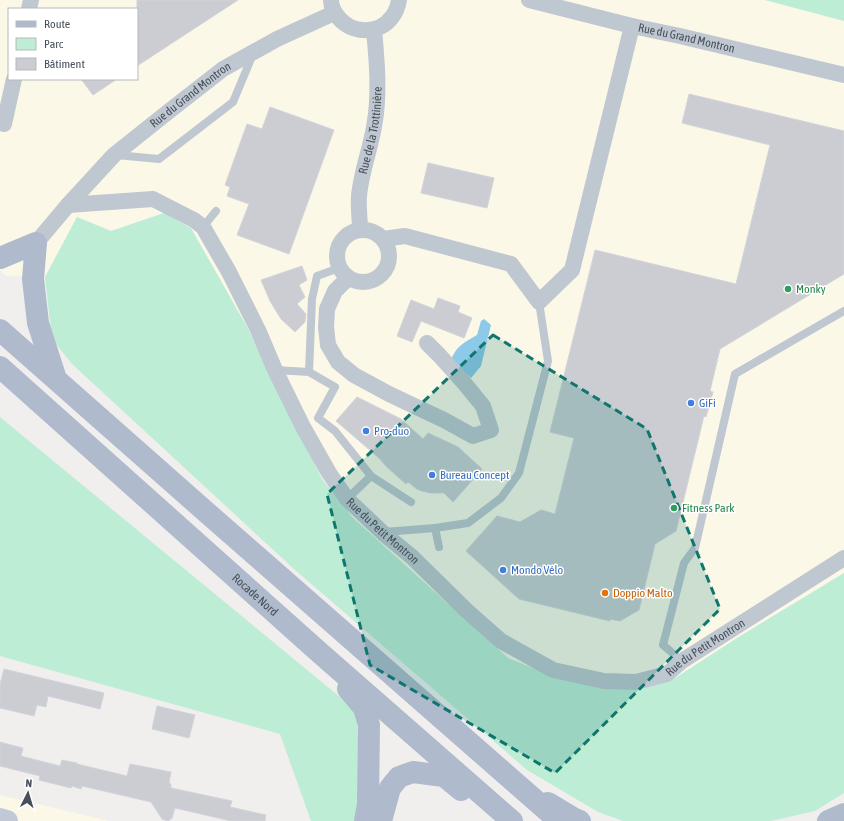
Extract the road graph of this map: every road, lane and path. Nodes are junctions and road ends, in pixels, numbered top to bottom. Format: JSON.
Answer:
{"nodes":[{"id":1,"x":399,"y":0,"type":"edge"},
{"id":2,"x":529,"y":0,"type":"edge"},
{"id":3,"x":332,"y":6,"type":"edge"},
{"id":4,"x":632,"y":26,"type":"junction"},
{"id":5,"x":374,"y":30,"type":"junction"},
{"id":6,"x":254,"y":52,"type":"junction"},
{"id":7,"x":844,"y":75,"type":"edge"},
{"id":8,"x":14,"y":80,"type":"edge"},
{"id":9,"x":4,"y":124,"type":"dead end"},
{"id":10,"x":114,"y":155,"type":"junction"},
{"id":11,"x":68,"y":205,"type":"junction"},
{"id":12,"x":216,"y":211,"type":"dead end"},
{"id":13,"x":203,"y":227,"type":"junction"},
{"id":14,"x":360,"y":230,"type":"junction"},
{"id":15,"x":383,"y":239,"type":"junction"},
{"id":16,"x":36,"y":243,"type":"junction"},
{"id":17,"x":0,"y":258,"type":"edge"},
{"id":18,"x":344,"y":273,"type":"junction"},
{"id":19,"x":540,"y":302,"type":"junction"},
{"id":20,"x":844,"y":311,"type":"edge"},
{"id":21,"x":0,"y":330,"type":"edge"},
{"id":22,"x":427,"y":343,"type":"dead end"},
{"id":23,"x":0,"y":367,"type":"edge"},
{"id":24,"x":275,"y":370,"type":"junction"},
{"id":25,"x":309,"y":372,"type":"junction"},
{"id":26,"x":56,"y":379,"type":"junction"},
{"id":27,"x":370,"y":476,"type":"junction"},
{"id":28,"x":347,"y":499,"type":"junction"},
{"id":29,"x":411,"y":502,"type":"dead end"},
{"id":30,"x":435,"y":528,"type":"junction"},
{"id":31,"x":383,"y":532,"type":"junction"},
{"id":32,"x":439,"y":547,"type":"dead end"},
{"id":33,"x":844,"y":558,"type":"edge"},
{"id":34,"x":320,"y":653,"type":"junction"},
{"id":35,"x":682,"y":661,"type":"junction"},
{"id":36,"x":512,"y":781,"type":"junction"},
{"id":37,"x":844,"y":814,"type":"edge"},
{"id":38,"x":0,"y":819,"type":"edge"},
{"id":39,"x":8,"y":821,"type":"edge"},
{"id":40,"x":365,"y":821,"type":"edge"},
{"id":41,"x":381,"y":821,"type":"edge"},
{"id":42,"x":500,"y":821,"type":"edge"},
{"id":43,"x":512,"y":821,"type":"edge"},
{"id":44,"x":559,"y":821,"type":"edge"},
{"id":45,"x":580,"y":821,"type":"edge"},
{"id":46,"x":828,"y":821,"type":"edge"}],
"edges":[{"from":1,"to":5,"type":"street"},
{"from":2,"to":4,"type":"street","name":"Rue du Grand Montron"},
{"from":3,"to":5,"type":"street"},
{"from":3,"to":6,"type":"street","name":"Rue du Grand Montron"},
{"from":4,"to":7,"type":"street","name":"Rue du Grand Montron"},
{"from":4,"to":19,"type":"street"},
{"from":5,"to":14,"type":"street","name":"Rue de la Trottinière"},
{"from":6,"to":10,"type":"street","name":"Rue du Grand Montron"},
{"from":6,"to":10,"type":"lane"},
{"from":8,"to":9,"type":"street"},
{"from":10,"to":11,"type":"street","name":"Rue du Grand Montron"},
{"from":11,"to":13,"type":"street","name":"Rue du Petit Montron"},
{"from":11,"to":16,"type":"street"},
{"from":12,"to":13,"type":"lane"},
{"from":13,"to":24,"type":"street","name":"Rue du Petit Montron"},
{"from":14,"to":15,"type":"street"},
{"from":14,"to":18,"type":"street"},
{"from":15,"to":18,"type":"street"},
{"from":15,"to":19,"type":"street"},
{"from":16,"to":17,"type":"main road"},
{"from":16,"to":26,"type":"main road"},
{"from":18,"to":22,"type":"street"},
{"from":18,"to":25,"type":"lane"},
{"from":19,"to":30,"type":"lane"},
{"from":20,"to":35,"type":"lane"},
{"from":21,"to":26,"type":"main road"},
{"from":23,"to":34,"type":"main road","name":"Rocade Nord"},
{"from":24,"to":25,"type":"lane"},
{"from":24,"to":28,"type":"street","name":"Rue du Petit Montron"},
{"from":25,"to":27,"type":"lane"},
{"from":26,"to":36,"type":"main road"},
{"from":27,"to":28,"type":"lane"},
{"from":27,"to":29,"type":"lane"},
{"from":28,"to":31,"type":"street","name":"Rue du Petit Montron"},
{"from":30,"to":31,"type":"lane"},
{"from":30,"to":32,"type":"lane"},
{"from":31,"to":35,"type":"street","name":"Rue du Petit Montron"},
{"from":33,"to":35,"type":"street","name":"Rue du Petit Montron"},
{"from":34,"to":40,"type":"main road"},
{"from":34,"to":43,"type":"main road","name":"Rocade Nord"},
{"from":36,"to":44,"type":"main road"},
{"from":36,"to":45,"type":"main road"},
{"from":37,"to":46,"type":"main road"},
{"from":38,"to":39,"type":"street"},
{"from":41,"to":42,"type":"main road"}]}
